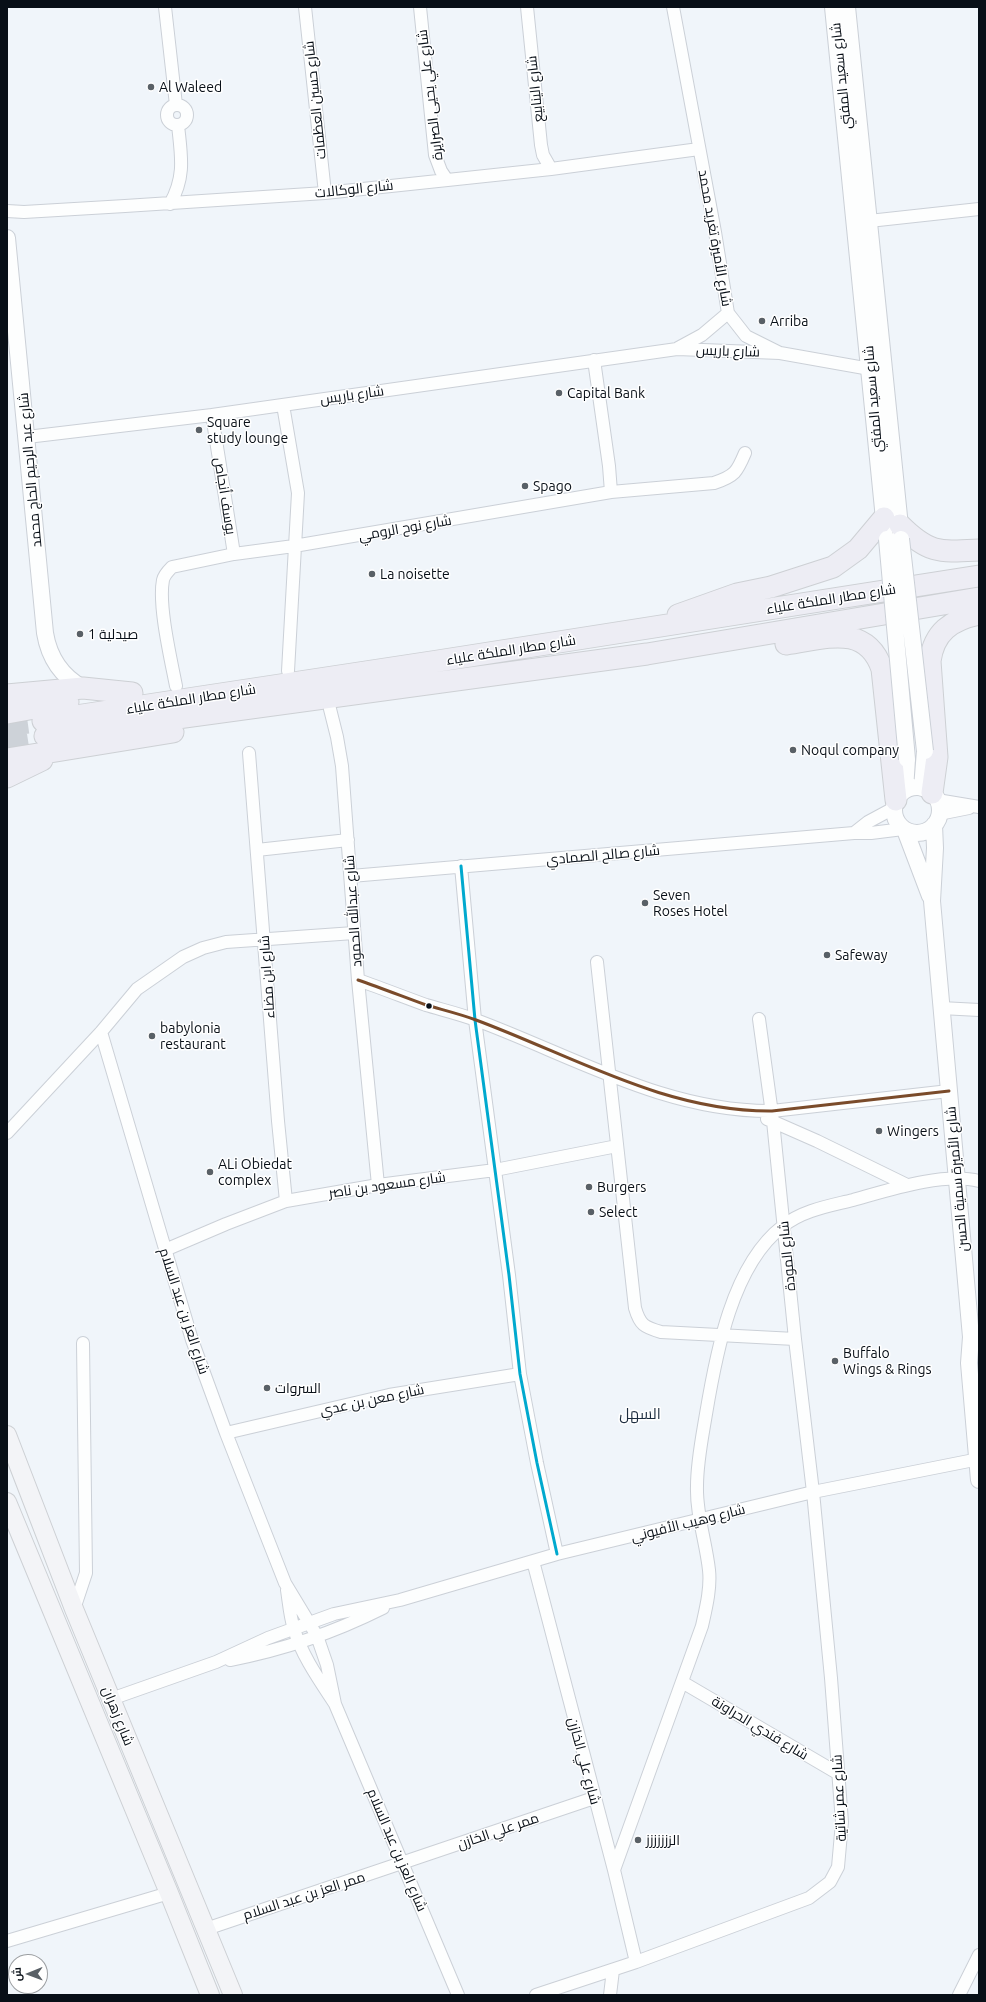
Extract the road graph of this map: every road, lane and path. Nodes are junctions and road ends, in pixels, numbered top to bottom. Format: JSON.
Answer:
{"nodes":[{"id":1,"x":165,"y":7,"type":"edge"},
{"id":2,"x":305,"y":7,"type":"edge"},
{"id":3,"x":420,"y":7,"type":"edge"},
{"id":4,"x":527,"y":7,"type":"edge"},
{"id":5,"x":672,"y":7,"type":"edge"},
{"id":6,"x":834,"y":7,"type":"edge"},
{"id":7,"x":847,"y":7,"type":"edge"},
{"id":8,"x":699,"y":150,"type":"junction"},
{"id":9,"x":551,"y":169,"type":"junction"},
{"id":10,"x":447,"y":180,"type":"junction"},
{"id":11,"x":324,"y":193,"type":"junction"},
{"id":12,"x":170,"y":204,"type":"junction"},
{"id":13,"x":979,"y":209,"type":"edge"},
{"id":14,"x":7,"y":211,"type":"edge"},
{"id":15,"x":869,"y":221,"type":"junction"},
{"id":16,"x":7,"y":238,"type":"edge"},
{"id":17,"x":728,"y":313,"type":"junction"},
{"id":18,"x":677,"y":349,"type":"junction"},
{"id":19,"x":780,"y":353,"type":"junction"},
{"id":20,"x":594,"y":360,"type":"junction"},
{"id":21,"x":870,"y":369,"type":"junction"},
{"id":22,"x":282,"y":405,"type":"junction"},
{"id":23,"x":212,"y":416,"type":"junction"},
{"id":24,"x":27,"y":437,"type":"junction"},
{"id":25,"x":745,"y":453,"type":"dead end"},
{"id":26,"x":611,"y":492,"type":"junction"},
{"id":27,"x":893,"y":530,"type":"junction"},
{"id":28,"x":294,"y":546,"type":"junction"},
{"id":29,"x":979,"y":550,"type":"edge"},
{"id":30,"x":234,"y":554,"type":"junction"},
{"id":31,"x":979,"y":576,"type":"edge"},
{"id":32,"x":979,"y":598,"type":"edge"},
{"id":33,"x":979,"y":614,"type":"edge"},
{"id":34,"x":648,"y":628,"type":"junction"},
{"id":35,"x":647,"y":654,"type":"junction"},
{"id":36,"x":438,"y":661,"type":"junction"},
{"id":37,"x":288,"y":670,"type":"junction"},
{"id":38,"x":430,"y":683,"type":"junction"},
{"id":39,"x":176,"y":686,"type":"junction"},
{"id":40,"x":82,"y":688,"type":"junction"},
{"id":41,"x":132,"y":693,"type":"junction"},
{"id":42,"x":7,"y":695,"type":"edge"},
{"id":43,"x":330,"y":709,"type":"junction"},
{"id":44,"x":7,"y":713,"type":"edge"},
{"id":45,"x":64,"y":751,"type":"junction"},
{"id":46,"x":249,"y":753,"type":"dead end"},
{"id":47,"x":7,"y":759,"type":"edge"},
{"id":48,"x":7,"y":777,"type":"edge"},
{"id":49,"x":898,"y":800,"type":"junction"},
{"id":50,"x":933,"y":804,"type":"junction"},
{"id":51,"x":979,"y":806,"type":"edge"},
{"id":52,"x":904,"y":830,"type":"junction"},
{"id":53,"x":854,"y":833,"type":"junction"},
{"id":54,"x":348,"y":840,"type":"junction"},
{"id":55,"x":257,"y":850,"type":"junction"},
{"id":56,"x":461,"y":866,"type":"junction"},
{"id":57,"x":351,"y":876,"type":"junction"},
{"id":58,"x":932,"y":901,"type":"junction"},
{"id":59,"x":354,"y":933,"type":"junction"},
{"id":60,"x":264,"y":939,"type":"junction"},
{"id":61,"x":597,"y":962,"type":"dead end"},
{"id":62,"x":358,"y":980,"type":"junction"},
{"id":63,"x":942,"y":1008,"type":"junction"},
{"id":64,"x":979,"y":1010,"type":"edge"},
{"id":65,"x":759,"y":1019,"type":"dead end"},
{"id":66,"x":475,"y":1020,"type":"junction"},
{"id":67,"x":101,"y":1032,"type":"junction"},
{"id":68,"x":610,"y":1075,"type":"junction"},
{"id":69,"x":949,"y":1091,"type":"junction"},
{"id":70,"x":773,"y":1116,"type":"junction"},
{"id":71,"x":7,"y":1133,"type":"edge"},
{"id":72,"x":617,"y":1146,"type":"junction"},
{"id":73,"x":495,"y":1170,"type":"junction"},
{"id":74,"x":958,"y":1177,"type":"junction"},
{"id":75,"x":979,"y":1181,"type":"edge"},
{"id":76,"x":378,"y":1185,"type":"junction"},
{"id":77,"x":907,"y":1186,"type":"junction"},
{"id":78,"x":286,"y":1201,"type":"junction"},
{"id":79,"x":784,"y":1225,"type":"junction"},
{"id":80,"x":165,"y":1250,"type":"junction"},
{"id":81,"x":723,"y":1334,"type":"junction"},
{"id":82,"x":971,"y":1337,"type":"junction"},
{"id":83,"x":795,"y":1339,"type":"junction"},
{"id":84,"x":83,"y":1343,"type":"dead end"},
{"id":85,"x":979,"y":1356,"type":"edge"},
{"id":86,"x":520,"y":1374,"type":"junction"},
{"id":87,"x":226,"y":1433,"type":"junction"},
{"id":88,"x":7,"y":1435,"type":"edge"},
{"id":89,"x":978,"y":1459,"type":"edge"},
{"id":90,"x":979,"y":1480,"type":"edge"},
{"id":91,"x":813,"y":1492,"type":"junction"},
{"id":92,"x":7,"y":1502,"type":"edge"},
{"id":93,"x":700,"y":1521,"type":"junction"},
{"id":94,"x":11,"y":1524,"type":"edge"},
{"id":95,"x":558,"y":1554,"type":"junction"},
{"id":96,"x":533,"y":1560,"type":"junction"},
{"id":97,"x":285,"y":1583,"type":"junction"},
{"id":98,"x":400,"y":1600,"type":"junction"},
{"id":99,"x":74,"y":1609,"type":"junction"},
{"id":100,"x":310,"y":1622,"type":"junction"},
{"id":101,"x":294,"y":1629,"type":"junction"},
{"id":102,"x":317,"y":1636,"type":"junction"},
{"id":103,"x":299,"y":1642,"type":"junction"},
{"id":104,"x":216,"y":1662,"type":"junction"},
{"id":105,"x":682,"y":1682,"type":"junction"},
{"id":106,"x":111,"y":1699,"type":"junction"},
{"id":107,"x":335,"y":1704,"type":"junction"},
{"id":108,"x":839,"y":1774,"type":"junction"},
{"id":109,"x":594,"y":1798,"type":"junction"},
{"id":110,"x":402,"y":1864,"type":"junction"},
{"id":111,"x":614,"y":1870,"type":"junction"},
{"id":112,"x":169,"y":1893,"type":"junction"},
{"id":113,"x":206,"y":1929,"type":"junction"},
{"id":114,"x":7,"y":1940,"type":"edge"},
{"id":115,"x":979,"y":1955,"type":"edge"},
{"id":116,"x":636,"y":1962,"type":"junction"},
{"id":117,"x":613,"y":1970,"type":"junction"},
{"id":118,"x":210,"y":1995,"type":"edge"},
{"id":119,"x":233,"y":1995,"type":"edge"},
{"id":120,"x":458,"y":1995,"type":"edge"},
{"id":121,"x":536,"y":1995,"type":"edge"},
{"id":122,"x":610,"y":1995,"type":"edge"},
{"id":123,"x":959,"y":1995,"type":"edge"}],
"edges":[{"from":1,"to":12,"type":"street"},
{"from":2,"to":11,"type":"street","name":"شارع حسين العظمات"},
{"from":3,"to":10,"type":"street","name":"شارع علي يحيى الصرايرة"},
{"from":4,"to":9,"type":"street","name":"شارع الينابيع"},
{"from":5,"to":8,"type":"street","name":"شارع الأميرة تغريد محمد"},
{"from":6,"to":21,"type":"street","name":"شارع سعيد المفتي"},
{"from":7,"to":15,"type":"street","name":"شارع سعيد المفتي"},
{"from":8,"to":9,"type":"street","name":"شارع الوكالات"},
{"from":8,"to":17,"type":"street","name":"شارع الأميرة تغريد محمد"},
{"from":9,"to":10,"type":"street","name":"شارع الوكالات"},
{"from":10,"to":11,"type":"street","name":"شارع الوكالات"},
{"from":11,"to":12,"type":"street","name":"شارع الوكالات"},
{"from":12,"to":14,"type":"street","name":"شارع الوكالات"},
{"from":13,"to":15,"type":"street"},
{"from":15,"to":27,"type":"street","name":"شارع سعيد المفتي"},
{"from":16,"to":24,"type":"street","name":"شارع عبد الرحيم الحاج محمد"},
{"from":17,"to":18,"type":"street","name":"شارع باريس"},
{"from":17,"to":19,"type":"street","name":"شارع الأميرة تغريد محمد"},
{"from":18,"to":19,"type":"street","name":"شارع باريس"},
{"from":18,"to":20,"type":"street","name":"شارع باريس"},
{"from":19,"to":21,"type":"street","name":"شارع الأميرة تغريد محمد"},
{"from":20,"to":22,"type":"street","name":"شارع باريس"},
{"from":20,"to":26,"type":"street"},
{"from":21,"to":27,"type":"street","name":"شارع سعيد المفتي"},
{"from":22,"to":23,"type":"street","name":"شارع باريس"},
{"from":22,"to":28,"type":"street"},
{"from":23,"to":24,"type":"street","name":"شارع باريس"},
{"from":23,"to":30,"type":"street","name":"يوسف أنجاص"},
{"from":24,"to":40,"type":"street","name":"شارع عبد الرحيم الحاج محمد"},
{"from":25,"to":26,"type":"street","name":"شارع نوح الرومي"},
{"from":26,"to":28,"type":"street","name":"شارع نوح الرومي"},
{"from":27,"to":29,"type":"highway"},
{"from":27,"to":34,"type":"highway"},
{"from":27,"to":49,"type":"street","name":"شارع سعيد المفتي","bridge":true},
{"from":27,"to":50,"type":"street","name":"شارع سعيد المفتي","bridge":true},
{"from":28,"to":30,"type":"street","name":"شارع نوح الرومي"},
{"from":28,"to":37,"type":"street"},
{"from":30,"to":39,"type":"street","name":"شارع نوح الرومي"},
{"from":31,"to":34,"type":"highway","name":"شارع مطار الملكة علياء"},
{"from":32,"to":35,"type":"highway","name":"شارع مطار الملكة علياء"},
{"from":33,"to":50,"type":"highway"},
{"from":34,"to":36,"type":"highway","name":"شارع مطار الملكة علياء"},
{"from":35,"to":38,"type":"highway","name":"شارع مطار الملكة علياء"},
{"from":35,"to":49,"type":"highway"},
{"from":36,"to":37,"type":"highway"},
{"from":36,"to":38,"type":"highway","name":"شارع مطار الملكة علياء"},
{"from":37,"to":39,"type":"highway"},
{"from":38,"to":43,"type":"highway"},
{"from":39,"to":41,"type":"highway"},
{"from":40,"to":41,"type":"highway"},
{"from":40,"to":42,"type":"highway"},
{"from":41,"to":44,"type":"highway"},
{"from":43,"to":45,"type":"highway"},
{"from":43,"to":54,"type":"street","name":"شارع عبدالله الحمود"},
{"from":45,"to":47,"type":"highway"},
{"from":45,"to":48,"type":"highway"},
{"from":46,"to":55,"type":"street","name":"شارع ابن مضاء"},
{"from":49,"to":50,"type":"street"},
{"from":49,"to":52,"type":"street"},
{"from":49,"to":53,"type":"street"},
{"from":50,"to":51,"type":"street"},
{"from":50,"to":52,"type":"street"},
{"from":50,"to":58,"type":"street","name":"شارع الأميرة سمية الحسن"},
{"from":52,"to":53,"type":"street","name":"شارع صالح الصمادي"},
{"from":52,"to":58,"type":"street","name":"شارع الأميرة سمية الحسن"},
{"from":53,"to":56,"type":"street","name":"شارع صالح الصمادي"},
{"from":54,"to":55,"type":"street"},
{"from":54,"to":57,"type":"street","name":"شارع عبدالله الحمود"},
{"from":55,"to":60,"type":"street","name":"شارع ابن مضاء"},
{"from":56,"to":57,"type":"street","name":"شارع صالح الصمادي"},
{"from":56,"to":66,"type":"street"},
{"from":57,"to":59,"type":"street","name":"شارع عبدالله الحمود"},
{"from":58,"to":63,"type":"street","name":"شارع الأميرة سمية الحسن"},
{"from":59,"to":60,"type":"street"},
{"from":59,"to":62,"type":"street","name":"شارع عبدالله الحمود"},
{"from":60,"to":67,"type":"street"},
{"from":60,"to":78,"type":"street","name":"شارع ابن مضاء"},
{"from":61,"to":68,"type":"street"},
{"from":62,"to":66,"type":"street"},
{"from":62,"to":76,"type":"street","name":"شارع عبدالله الحمود"},
{"from":63,"to":64,"type":"street"},
{"from":63,"to":69,"type":"street","name":"شارع الأميرة سمية الحسن"},
{"from":65,"to":70,"type":"street","name":"شارع المودة"},
{"from":66,"to":68,"type":"street"},
{"from":66,"to":73,"type":"street"},
{"from":67,"to":71,"type":"street"},
{"from":67,"to":80,"type":"street","name":"شارع العز بن عبد السلام"},
{"from":68,"to":70,"type":"street"},
{"from":68,"to":72,"type":"street"},
{"from":69,"to":70,"type":"street"},
{"from":69,"to":74,"type":"street","name":"شارع الأميرة سمية الحسن"},
{"from":70,"to":77,"type":"street"},
{"from":70,"to":79,"type":"street","name":"شارع المودة"},
{"from":72,"to":73,"type":"street","name":"شارع مسعود بن ناصر"},
{"from":72,"to":81,"type":"street"},
{"from":73,"to":76,"type":"street","name":"شارع مسعود بن ناصر"},
{"from":73,"to":86,"type":"street"},
{"from":74,"to":75,"type":"street"},
{"from":74,"to":77,"type":"street"},
{"from":74,"to":82,"type":"street","name":"شارع الأميرة سمية الحسن"},
{"from":76,"to":78,"type":"street","name":"شارع مسعود بن ناصر"},
{"from":77,"to":79,"type":"street"},
{"from":78,"to":80,"type":"street","name":"شارع مسعود بن ناصر"},
{"from":79,"to":81,"type":"street"},
{"from":79,"to":83,"type":"street","name":"شارع المودة"},
{"from":80,"to":87,"type":"street","name":"شارع العز بن عبد السلام"},
{"from":81,"to":83,"type":"street"},
{"from":81,"to":93,"type":"street"},
{"from":82,"to":85,"type":"street","name":"شارع الأميرة سمية الحسن"},
{"from":82,"to":89,"type":"street","name":"شارع الأميرة سمية الحسن"},
{"from":83,"to":91,"type":"street","name":"شارع المودة"},
{"from":84,"to":99,"type":"street"},
{"from":86,"to":87,"type":"street","name":"شارع معن بن عدي"},
{"from":86,"to":95,"type":"street"},
{"from":87,"to":97,"type":"street","name":"شارع العز بن عبد السلام"},
{"from":88,"to":99,"type":"main road","name":"شارع زهران"},
{"from":89,"to":90,"type":"street","name":"شارع الأميرة سمية الحسن"},
{"from":89,"to":91,"type":"street","name":"شارع وهيب الأفيوني"},
{"from":91,"to":93,"type":"street","name":"شارع وهيب الأفيوني"},
{"from":91,"to":108,"type":"street","name":"شارع عمر شاتية"},
{"from":92,"to":94,"type":"main road","name":"شارع زهران"},
{"from":93,"to":95,"type":"street","name":"شارع وهيب الأفيوني"},
{"from":93,"to":105,"type":"street"},
{"from":94,"to":112,"type":"main road","name":"شارع زهران"},
{"from":95,"to":96,"type":"street","name":"شارع وهيب الأفيوني"},
{"from":96,"to":98,"type":"street","name":"شارع وهيب الأفيوني"},
{"from":96,"to":109,"type":"street","name":"شارع علي الخازن"},
{"from":97,"to":100,"type":"street","name":"شارع العز بن عبد السلام"},
{"from":97,"to":101,"type":"street","name":"شارع العز بن عبد السلام"},
{"from":98,"to":100,"type":"street","name":"شارع وهيب الأفيوني"},
{"from":98,"to":102,"type":"street","name":"شارع وهيب الأفيوني"},
{"from":99,"to":106,"type":"main road","name":"شارع زهران"},
{"from":100,"to":101,"type":"street","name":"شارع وهيب الأفيوني"},
{"from":100,"to":102,"type":"street","name":"شارع العز بن عبد السلام"},
{"from":101,"to":103,"type":"street","name":"شارع العز بن عبد السلام"},
{"from":101,"to":104,"type":"street","name":"شارع وهيب الأفيوني"},
{"from":102,"to":103,"type":"street","name":"شارع وهيب الأفيوني"},
{"from":102,"to":107,"type":"street","name":"شارع العز بن عبد السلام"},
{"from":103,"to":104,"type":"street","name":"شارع وهيب الأفيوني"},
{"from":103,"to":107,"type":"street","name":"شارع العز بن عبد السلام"},
{"from":104,"to":106,"type":"street","name":"شارع وهيب الأفيوني"},
{"from":105,"to":108,"type":"street","name":"شارع فندي الحراونة"},
{"from":105,"to":111,"type":"street"},
{"from":106,"to":113,"type":"main road","name":"شارع زهران"},
{"from":107,"to":110,"type":"street","name":"شارع العز بن عبد السلام"},
{"from":108,"to":116,"type":"street","name":"شارع عمر شاتية"},
{"from":109,"to":110,"type":"street","name":"ممر علي الخازن"},
{"from":109,"to":111,"type":"street","name":"شارع علي الخازن"},
{"from":110,"to":113,"type":"street","name":"ممر العز بن عبد السلام"},
{"from":110,"to":120,"type":"street","name":"شارع العز بن عبد السلام"},
{"from":111,"to":116,"type":"street","name":"شارع علي الخازن"},
{"from":112,"to":114,"type":"street"},
{"from":112,"to":118,"type":"main road","name":"شارع زهران"},
{"from":113,"to":119,"type":"main road","name":"شارع زهران"},
{"from":115,"to":123,"type":"street"},
{"from":116,"to":117,"type":"street","name":"شارع عمر شاتية"},
{"from":117,"to":121,"type":"street","name":"شارع عمر شاتية"},
{"from":117,"to":122,"type":"street"}]}
